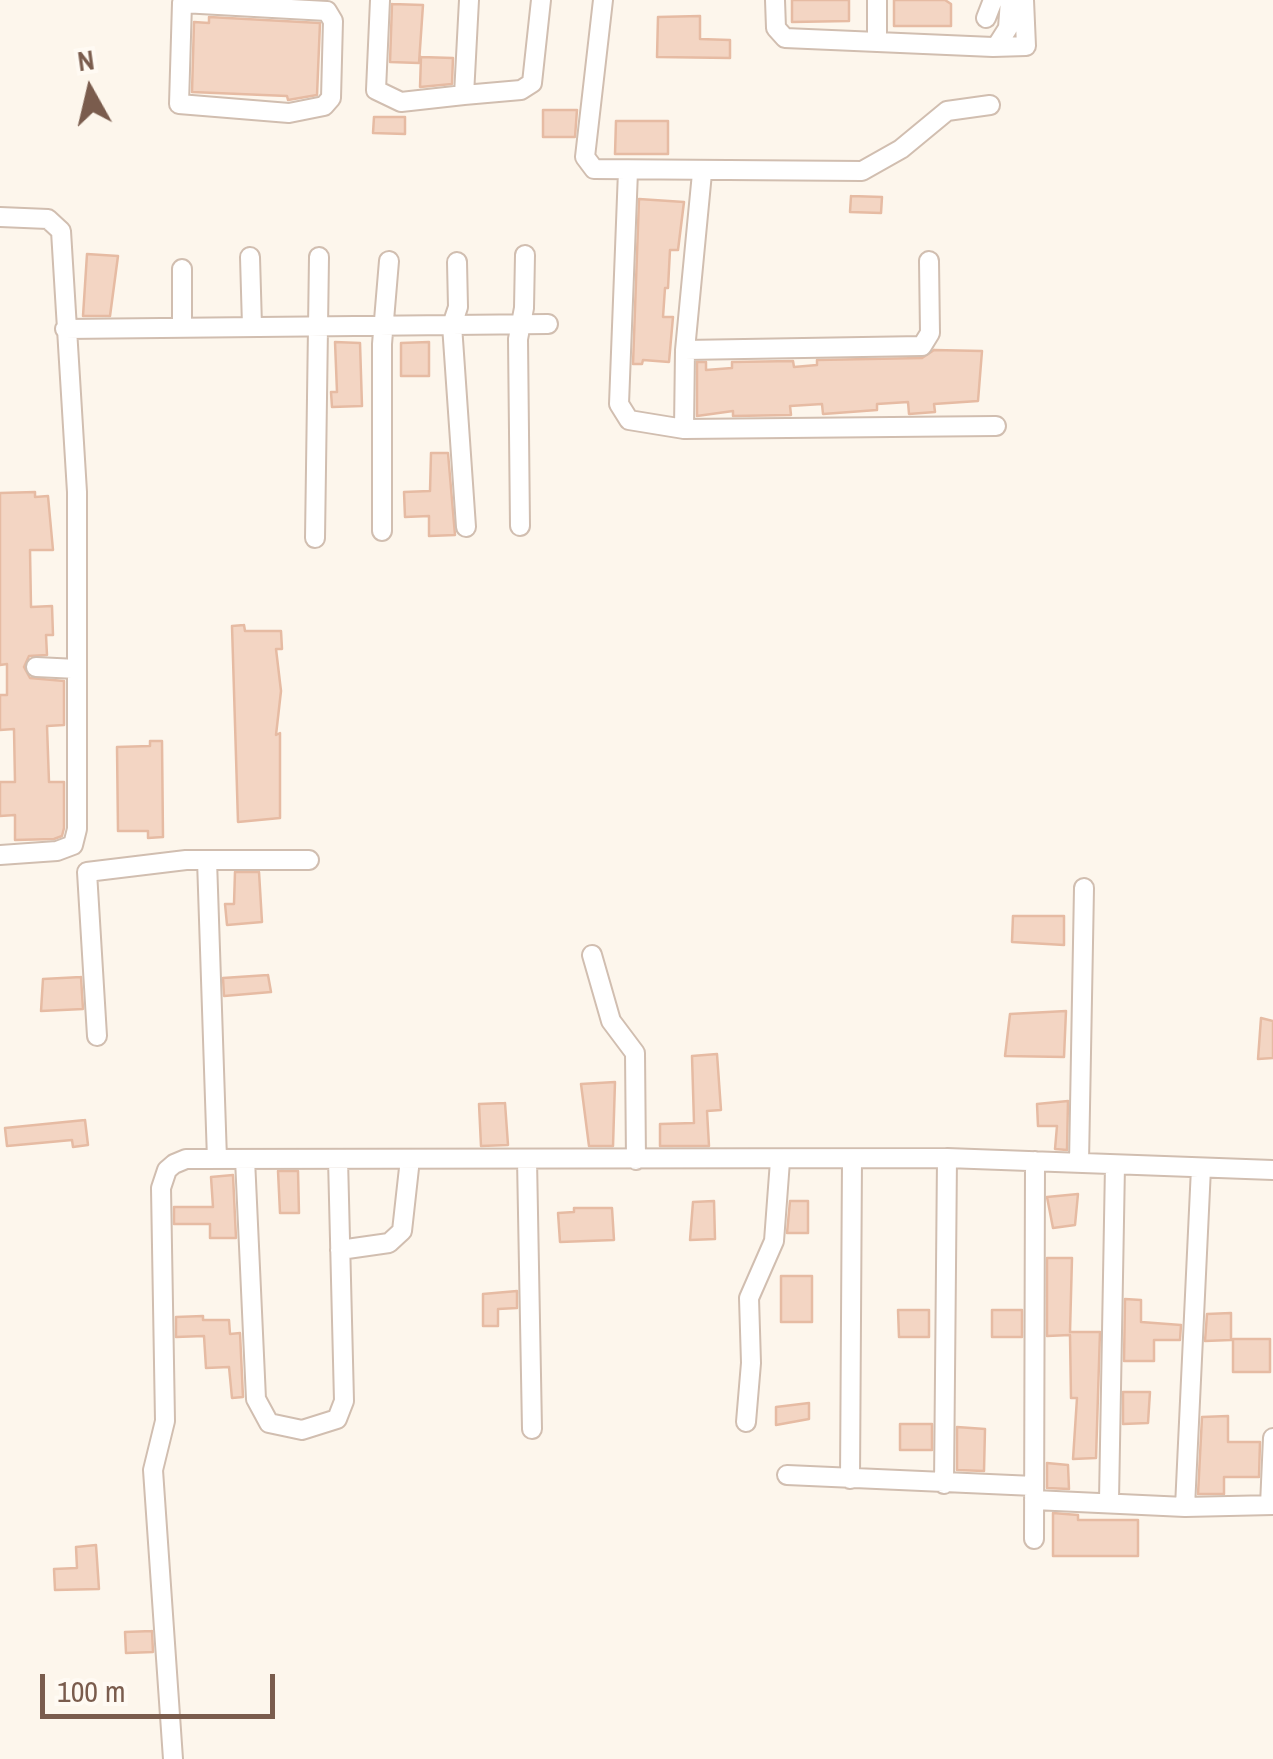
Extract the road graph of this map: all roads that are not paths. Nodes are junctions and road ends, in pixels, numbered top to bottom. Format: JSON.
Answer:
{"nodes":[{"id":1,"x":380,"y":0,"type":"edge"},
{"id":2,"x":469,"y":0,"type":"edge"},
{"id":3,"x":540,"y":0,"type":"edge"},
{"id":4,"x":602,"y":0,"type":"edge"},
{"id":5,"x":775,"y":0,"type":"edge"},
{"id":6,"x":877,"y":0,"type":"edge"},
{"id":7,"x":993,"y":0,"type":"edge"},
{"id":8,"x":1010,"y":0,"type":"edge"},
{"id":9,"x":1024,"y":0,"type":"edge"},
{"id":10,"x":183,"y":1,"type":"edge"},
{"id":11,"x":986,"y":18,"type":"dead end"},
{"id":12,"x":877,"y":42,"type":"junction"},
{"id":13,"x":996,"y":46,"type":"junction"},
{"id":14,"x":464,"y":95,"type":"junction"},
{"id":15,"x":990,"y":106,"type":"dead end"},
{"id":16,"x":628,"y":171,"type":"junction"},
{"id":17,"x":702,"y":173,"type":"junction"},
{"id":18,"x":0,"y":217,"type":"edge"},
{"id":19,"x":525,"y":255,"type":"dead end"},
{"id":20,"x":250,"y":257,"type":"dead end"},
{"id":21,"x":319,"y":257,"type":"dead end"},
{"id":22,"x":929,"y":260,"type":"dead end"},
{"id":23,"x":389,"y":261,"type":"dead end"},
{"id":24,"x":458,"y":262,"type":"dead end"},
{"id":25,"x":182,"y":269,"type":"dead end"},
{"id":26,"x":520,"y":324,"type":"junction"},
{"id":27,"x":548,"y":324,"type":"dead end"},
{"id":28,"x":452,"y":325,"type":"junction"},
{"id":29,"x":252,"y":326,"type":"junction"},
{"id":30,"x":318,"y":326,"type":"junction"},
{"id":31,"x":384,"y":326,"type":"junction"},
{"id":32,"x":182,"y":327,"type":"junction"},
{"id":33,"x":66,"y":329,"type":"junction"},
{"id":34,"x":685,"y":350,"type":"junction"},
{"id":35,"x":996,"y":426,"type":"dead end"},
{"id":36,"x":684,"y":429,"type":"junction"},
{"id":37,"x":520,"y":526,"type":"dead end"},
{"id":38,"x":466,"y":527,"type":"dead end"},
{"id":39,"x":382,"y":530,"type":"dead end"},
{"id":40,"x":315,"y":538,"type":"dead end"},
{"id":41,"x":36,"y":667,"type":"dead end"},
{"id":42,"x":77,"y":668,"type":"junction"},
{"id":43,"x":0,"y":854,"type":"edge"},
{"id":44,"x":207,"y":860,"type":"junction"},
{"id":45,"x":309,"y":860,"type":"dead end"},
{"id":46,"x":1084,"y":888,"type":"dead end"},
{"id":47,"x":592,"y":955,"type":"dead end"},
{"id":48,"x":98,"y":1036,"type":"dead end"},
{"id":49,"x":946,"y":1158,"type":"junction"},
{"id":50,"x":216,"y":1159,"type":"junction"},
{"id":51,"x":245,"y":1159,"type":"junction"},
{"id":52,"x":338,"y":1159,"type":"junction"},
{"id":53,"x":410,"y":1159,"type":"junction"},
{"id":54,"x":526,"y":1159,"type":"junction"},
{"id":55,"x":636,"y":1160,"type":"junction"},
{"id":56,"x":852,"y":1160,"type":"junction"},
{"id":57,"x":780,"y":1161,"type":"junction"},
{"id":58,"x":1035,"y":1161,"type":"junction"},
{"id":59,"x":1079,"y":1162,"type":"junction"},
{"id":60,"x":1115,"y":1165,"type":"junction"},
{"id":61,"x":1202,"y":1168,"type":"junction"},
{"id":62,"x":1273,"y":1170,"type":"edge"},
{"id":63,"x":340,"y":1250,"type":"junction"},
{"id":64,"x":746,"y":1422,"type":"dead end"},
{"id":65,"x":532,"y":1429,"type":"dead end"},
{"id":66,"x":1273,"y":1438,"type":"edge"},
{"id":67,"x":787,"y":1475,"type":"dead end"},
{"id":68,"x":850,"y":1479,"type":"junction"},
{"id":69,"x":944,"y":1484,"type":"junction"},
{"id":70,"x":1034,"y":1493,"type":"junction"},
{"id":71,"x":1109,"y":1500,"type":"junction"},
{"id":72,"x":1271,"y":1505,"type":"edge"},
{"id":73,"x":1185,"y":1507,"type":"junction"},
{"id":74,"x":1034,"y":1539,"type":"dead end"},
{"id":75,"x":173,"y":1759,"type":"edge"}],
"edges":[{"from":1,"to":14,"type":"street"},
{"from":2,"to":14,"type":"street"},
{"from":3,"to":14,"type":"street"},
{"from":4,"to":16,"type":"street"},
{"from":5,"to":12,"type":"street"},
{"from":6,"to":12,"type":"street"},
{"from":7,"to":11,"type":"street"},
{"from":8,"to":13,"type":"street"},
{"from":9,"to":13,"type":"street"},
{"from":10,"to":10,"type":"street"},
{"from":12,"to":13,"type":"street"},
{"from":15,"to":17,"type":"street"},
{"from":16,"to":17,"type":"street"},
{"from":16,"to":36,"type":"street"},
{"from":17,"to":34,"type":"street"},
{"from":18,"to":33,"type":"street"},
{"from":19,"to":26,"type":"street"},
{"from":20,"to":29,"type":"street"},
{"from":21,"to":30,"type":"street"},
{"from":22,"to":34,"type":"street"},
{"from":23,"to":31,"type":"street"},
{"from":24,"to":28,"type":"street"},
{"from":25,"to":32,"type":"street"},
{"from":26,"to":27,"type":"street"},
{"from":26,"to":28,"type":"street"},
{"from":26,"to":37,"type":"street"},
{"from":28,"to":31,"type":"street"},
{"from":28,"to":38,"type":"street"},
{"from":29,"to":30,"type":"street"},
{"from":29,"to":32,"type":"street"},
{"from":30,"to":31,"type":"street"},
{"from":30,"to":40,"type":"street"},
{"from":31,"to":39,"type":"street"},
{"from":32,"to":33,"type":"street"},
{"from":33,"to":42,"type":"street"},
{"from":34,"to":36,"type":"street"},
{"from":35,"to":36,"type":"street"},
{"from":41,"to":42,"type":"street"},
{"from":42,"to":43,"type":"street"},
{"from":44,"to":45,"type":"street"},
{"from":44,"to":48,"type":"street"},
{"from":44,"to":50,"type":"street"},
{"from":46,"to":59,"type":"street"},
{"from":47,"to":55,"type":"street"},
{"from":49,"to":56,"type":"street"},
{"from":49,"to":58,"type":"street"},
{"from":49,"to":69,"type":"street"},
{"from":50,"to":51,"type":"street"},
{"from":50,"to":75,"type":"street"},
{"from":51,"to":52,"type":"street"},
{"from":51,"to":63,"type":"street"},
{"from":52,"to":53,"type":"street"},
{"from":52,"to":63,"type":"street"},
{"from":53,"to":54,"type":"street"},
{"from":53,"to":63,"type":"street"},
{"from":54,"to":55,"type":"street"},
{"from":54,"to":65,"type":"street"},
{"from":55,"to":57,"type":"street"},
{"from":56,"to":57,"type":"street"},
{"from":56,"to":68,"type":"street"},
{"from":57,"to":64,"type":"street"},
{"from":58,"to":59,"type":"street"},
{"from":58,"to":70,"type":"street"},
{"from":59,"to":60,"type":"street"},
{"from":60,"to":61,"type":"street"},
{"from":60,"to":71,"type":"street"},
{"from":61,"to":62,"type":"street"},
{"from":61,"to":73,"type":"street"},
{"from":66,"to":72,"type":"street"},
{"from":67,"to":68,"type":"street"},
{"from":68,"to":69,"type":"street"},
{"from":69,"to":70,"type":"street"},
{"from":70,"to":71,"type":"street"},
{"from":70,"to":74,"type":"street"},
{"from":71,"to":73,"type":"street"},
{"from":72,"to":73,"type":"street"}]}
